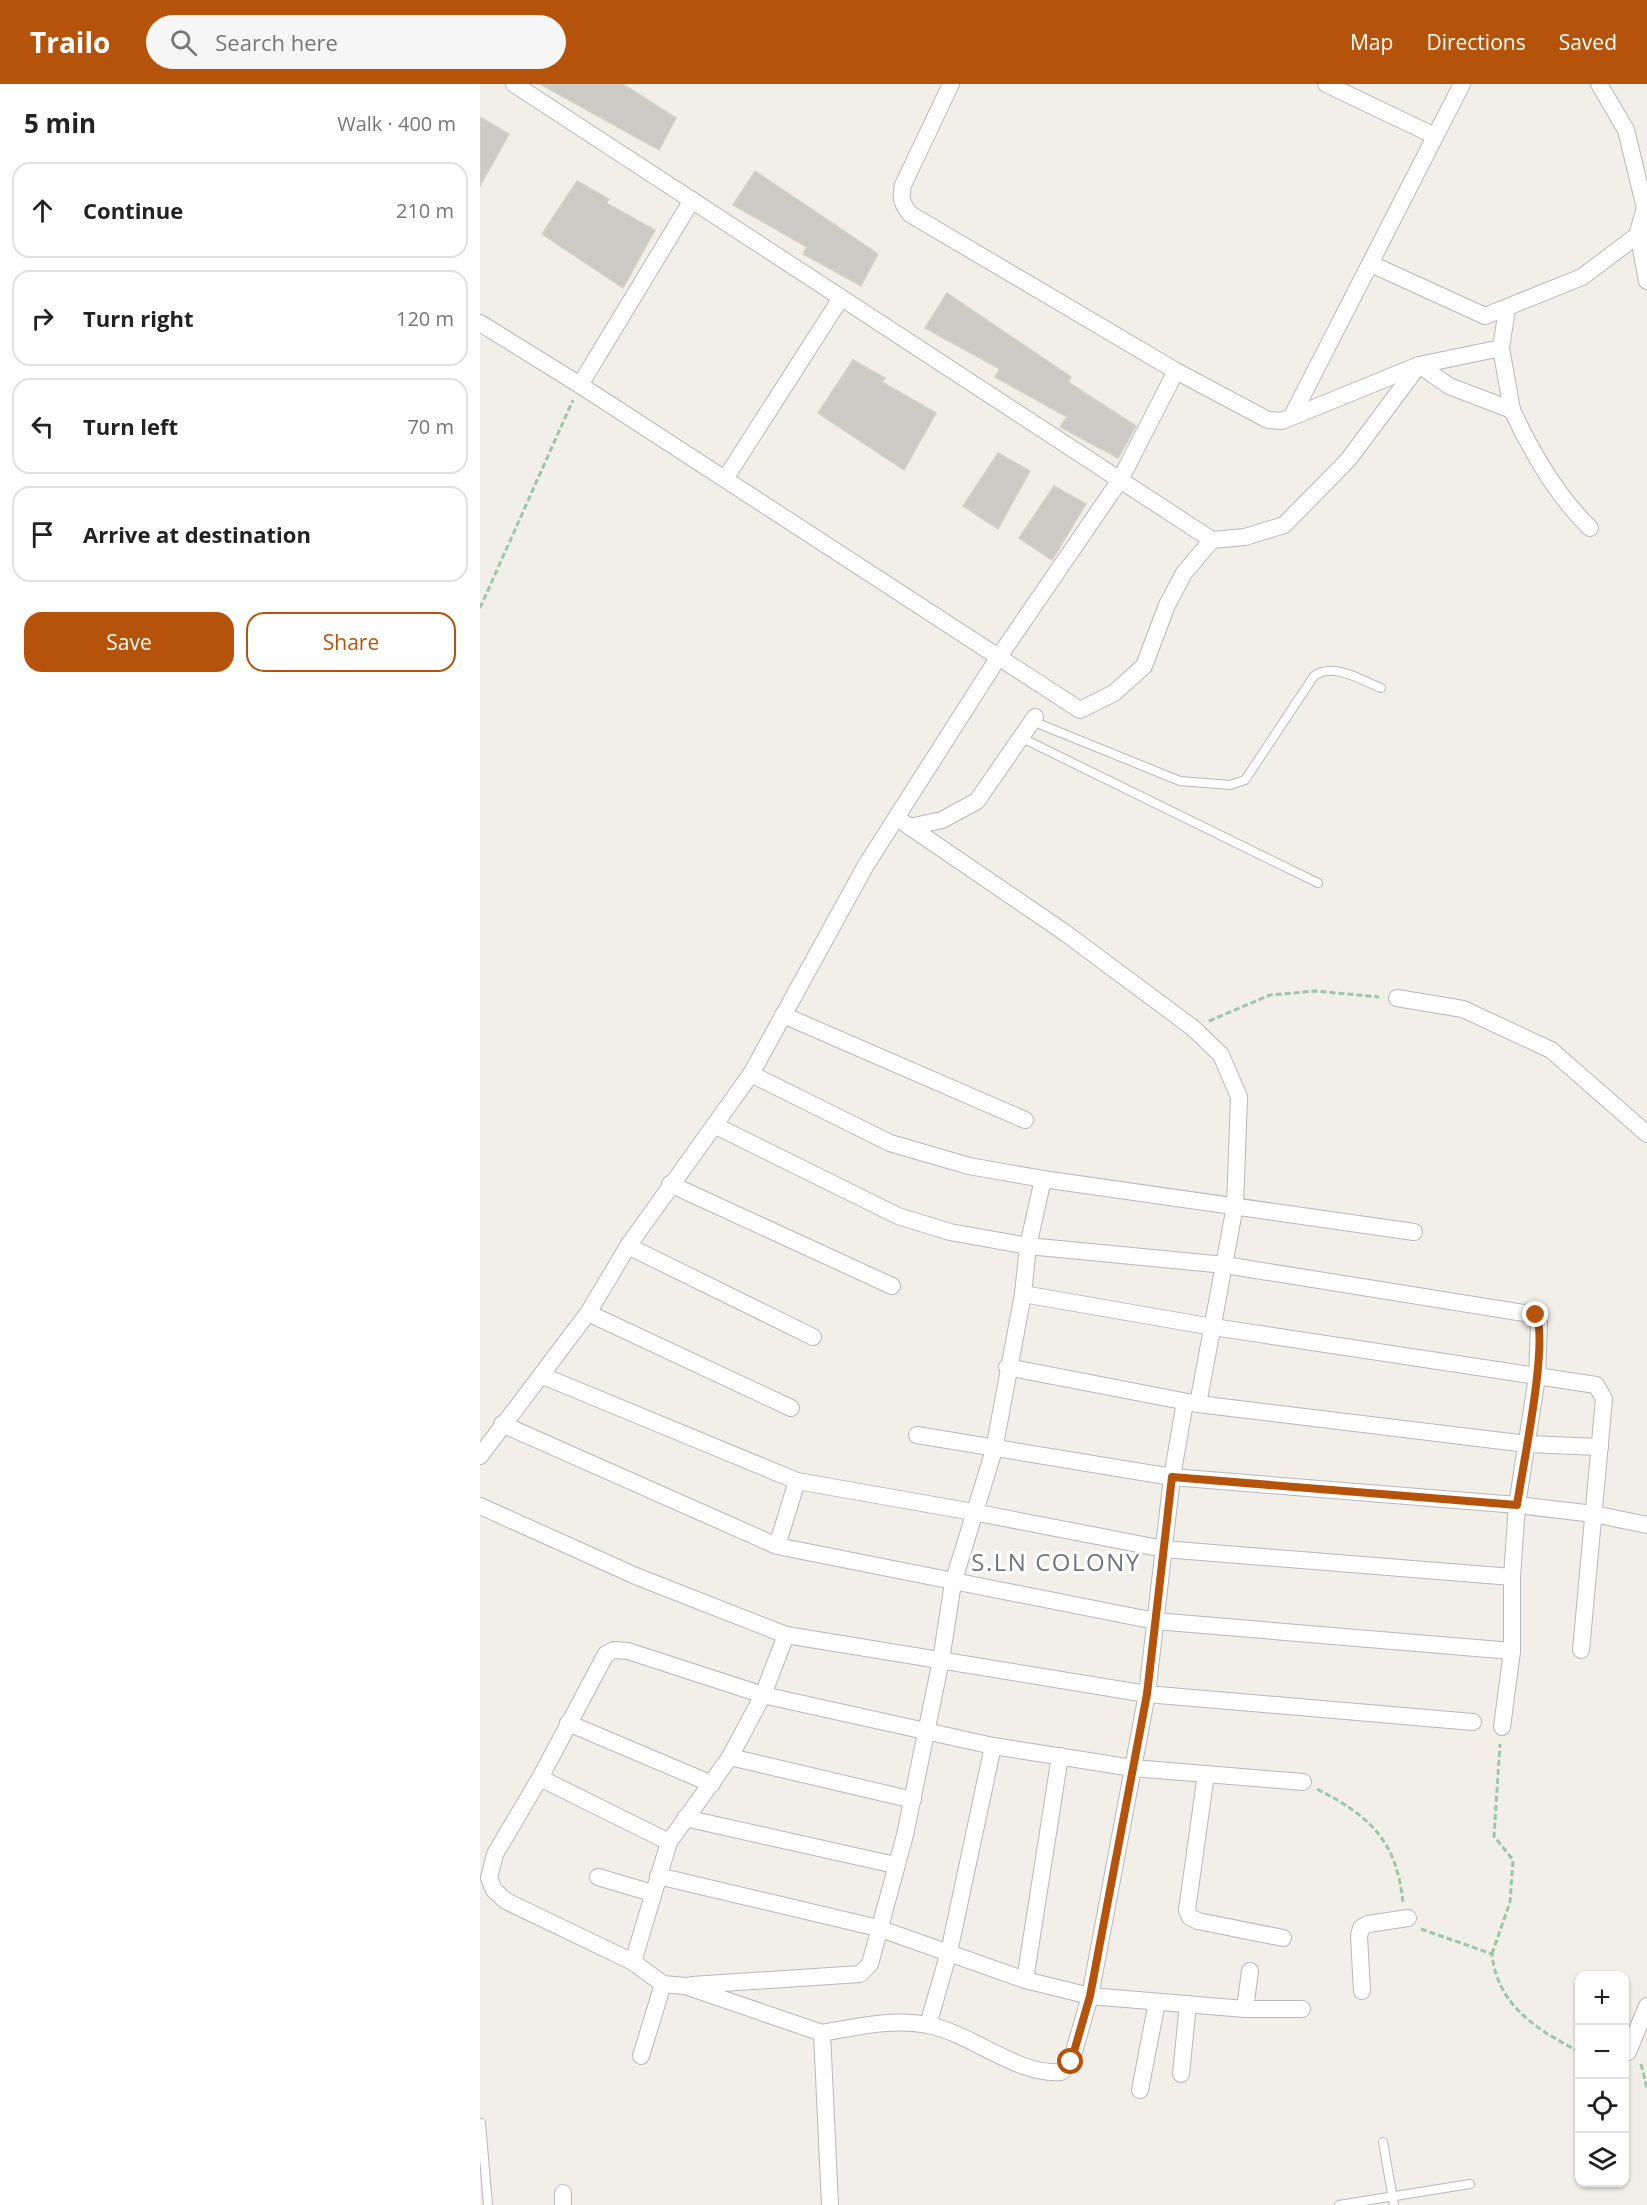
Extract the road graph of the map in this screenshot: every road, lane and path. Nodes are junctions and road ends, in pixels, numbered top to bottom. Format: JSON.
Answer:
{"nodes":[{"id":1,"x":514,"y":84,"type":"edge"},
{"id":2,"x":951,"y":84,"type":"edge"},
{"id":3,"x":1326,"y":84,"type":"edge"},
{"id":4,"x":1462,"y":84,"type":"edge"},
{"id":5,"x":1599,"y":84,"type":"edge"},
{"id":6,"x":1435,"y":135,"type":"junction"},
{"id":7,"x":692,"y":200,"type":"junction"},
{"id":8,"x":1642,"y":230,"type":"edge"},
{"id":9,"x":1371,"y":264,"type":"junction"},
{"id":10,"x":1647,"y":281,"type":"edge"},
{"id":11,"x":841,"y":298,"type":"junction"},
{"id":12,"x":1507,"y":309,"type":"junction"},
{"id":13,"x":480,"y":323,"type":"edge"},
{"id":14,"x":1501,"y":348,"type":"junction"},
{"id":15,"x":1419,"y":364,"type":"junction"},
{"id":16,"x":1176,"y":371,"type":"junction"},
{"id":17,"x":580,"y":385,"type":"junction"},
{"id":18,"x":1512,"y":410,"type":"junction"},
{"id":19,"x":1292,"y":416,"type":"junction"},
{"id":20,"x":725,"y":479,"type":"junction"},
{"id":21,"x":1120,"y":480,"type":"junction"},
{"id":22,"x":1590,"y":528,"type":"dead end"},
{"id":23,"x":1212,"y":540,"type":"junction"},
{"id":24,"x":480,"y":608,"type":"edge"},
{"id":25,"x":998,"y":658,"type":"junction"},
{"id":26,"x":1381,"y":688,"type":"dead end"},
{"id":27,"x":1034,"y":719,"type":"joint"},
{"id":28,"x":1022,"y":738,"type":"junction"},
{"id":29,"x":904,"y":822,"type":"junction"},
{"id":30,"x":1318,"y":883,"type":"dead end"},
{"id":31,"x":1397,"y":998,"type":"joint"},
{"id":32,"x":783,"y":1016,"type":"junction"},
{"id":33,"x":1193,"y":1028,"type":"junction"},
{"id":34,"x":751,"y":1074,"type":"junction"},
{"id":35,"x":1025,"y":1120,"type":"dead end"},
{"id":36,"x":716,"y":1126,"type":"junction"},
{"id":37,"x":1647,"y":1134,"type":"edge"},
{"id":38,"x":1043,"y":1179,"type":"junction"},
{"id":39,"x":670,"y":1184,"type":"junction"},
{"id":40,"x":1235,"y":1206,"type":"junction"},
{"id":41,"x":1414,"y":1232,"type":"dead end"},
{"id":42,"x":628,"y":1246,"type":"junction"},
{"id":43,"x":1028,"y":1246,"type":"junction"},
{"id":44,"x":1225,"y":1265,"type":"junction"},
{"id":45,"x":892,"y":1286,"type":"dead end"},
{"id":46,"x":1023,"y":1294,"type":"junction"},
{"id":47,"x":588,"y":1313,"type":"junction"},
{"id":48,"x":1213,"y":1327,"type":"junction"},
{"id":49,"x":813,"y":1337,"type":"dead end"},
{"id":50,"x":1007,"y":1367,"type":"junction"},
{"id":51,"x":543,"y":1376,"type":"junction"},
{"id":52,"x":1537,"y":1377,"type":"junction"},
{"id":53,"x":1191,"y":1403,"type":"junction"},
{"id":54,"x":791,"y":1408,"type":"dead end"},
{"id":55,"x":502,"y":1424,"type":"junction"},
{"id":56,"x":917,"y":1435,"type":"dead end"},
{"id":57,"x":1527,"y":1444,"type":"junction"},
{"id":58,"x":1600,"y":1447,"type":"junction"},
{"id":59,"x":994,"y":1450,"type":"junction"},
{"id":60,"x":480,"y":1456,"type":"edge"},
{"id":61,"x":1172,"y":1477,"type":"junction"},
{"id":62,"x":797,"y":1481,"type":"junction"},
{"id":63,"x":1517,"y":1505,"type":"junction"},
{"id":64,"x":480,"y":1506,"type":"edge"},
{"id":65,"x":973,"y":1512,"type":"junction"},
{"id":66,"x":1594,"y":1514,"type":"junction"},
{"id":67,"x":1647,"y":1524,"type":"edge"},
{"id":68,"x":777,"y":1546,"type":"junction"},
{"id":69,"x":1164,"y":1550,"type":"junction"},
{"id":70,"x":1512,"y":1577,"type":"junction"},
{"id":71,"x":953,"y":1583,"type":"junction"},
{"id":72,"x":1155,"y":1621,"type":"junction"},
{"id":73,"x":786,"y":1635,"type":"junction"},
{"id":74,"x":1512,"y":1650,"type":"junction"},
{"id":75,"x":1581,"y":1650,"type":"dead end"},
{"id":76,"x":941,"y":1660,"type":"junction"},
{"id":77,"x":1147,"y":1694,"type":"junction"},
{"id":78,"x":763,"y":1695,"type":"junction"},
{"id":79,"x":1473,"y":1722,"type":"dead end"},
{"id":80,"x":568,"y":1723,"type":"junction"},
{"id":81,"x":1502,"y":1727,"type":"joint"},
{"id":82,"x":926,"y":1729,"type":"junction"},
{"id":83,"x":993,"y":1746,"type":"junction"},
{"id":84,"x":1060,"y":1756,"type":"junction"},
{"id":85,"x":730,"y":1757,"type":"junction"},
{"id":86,"x":1133,"y":1768,"type":"junction"},
{"id":87,"x":1206,"y":1774,"type":"junction"},
{"id":88,"x":540,"y":1778,"type":"junction"},
{"id":89,"x":1304,"y":1782,"type":"joint"},
{"id":90,"x":712,"y":1784,"type":"junction"},
{"id":91,"x":913,"y":1800,"type":"junction"},
{"id":92,"x":685,"y":1818,"type":"junction"},
{"id":93,"x":669,"y":1842,"type":"junction"},
{"id":94,"x":488,"y":1850,"type":"edge"},
{"id":95,"x":895,"y":1865,"type":"junction"},
{"id":96,"x":658,"y":1876,"type":"junction"},
{"id":97,"x":597,"y":1877,"type":"dead end"},
{"id":98,"x":652,"y":1893,"type":"junction"},
{"id":99,"x":1408,"y":1918,"type":"junction"},
{"id":100,"x":878,"y":1928,"type":"junction"},
{"id":101,"x":1282,"y":1938,"type":"dead end"},
{"id":102,"x":949,"y":1952,"type":"junction"},
{"id":103,"x":1492,"y":1954,"type":"junction"},
{"id":104,"x":633,"y":1962,"type":"junction"},
{"id":105,"x":1250,"y":1971,"type":"dead end"},
{"id":106,"x":1025,"y":1980,"type":"junction"},
{"id":107,"x":663,"y":1984,"type":"junction"},
{"id":108,"x":685,"y":1986,"type":"junction"},
{"id":109,"x":1362,"y":1991,"type":"dead end"},
{"id":110,"x":1090,"y":1996,"type":"junction"},
{"id":111,"x":1157,"y":2002,"type":"junction"},
{"id":112,"x":1188,"y":2004,"type":"junction"},
{"id":113,"x":1647,"y":2006,"type":"edge"},
{"id":114,"x":1245,"y":2009,"type":"junction"},
{"id":115,"x":1302,"y":2010,"type":"dead end"},
{"id":116,"x":928,"y":2025,"type":"junction"},
{"id":117,"x":822,"y":2033,"type":"junction"},
{"id":118,"x":1575,"y":2050,"type":"edge"},
{"id":119,"x":1629,"y":2050,"type":"edge"},
{"id":120,"x":641,"y":2056,"type":"dead end"},
{"id":121,"x":1181,"y":2074,"type":"dead end"},
{"id":122,"x":1140,"y":2090,"type":"dead end"},
{"id":123,"x":481,"y":2123,"type":"edge"},
{"id":124,"x":1383,"y":2142,"type":"dead end"},
{"id":125,"x":1470,"y":2184,"type":"dead end"},
{"id":126,"x":1393,"y":2201,"type":"edge"},
{"id":127,"x":488,"y":2205,"type":"edge"},
{"id":128,"x":830,"y":2205,"type":"edge"},
{"id":129,"x":1339,"y":2205,"type":"edge"}],
"edges":[{"from":1,"to":7,"type":"street"},
{"from":2,"to":16,"type":"street"},
{"from":3,"to":6,"type":"street"},
{"from":4,"to":6,"type":"street"},
{"from":5,"to":8,"type":"street"},
{"from":6,"to":9,"type":"street"},
{"from":7,"to":11,"type":"street"},
{"from":7,"to":17,"type":"street"},
{"from":8,"to":10,"type":"street"},
{"from":8,"to":12,"type":"street"},
{"from":9,"to":12,"type":"street"},
{"from":9,"to":19,"type":"street"},
{"from":11,"to":20,"type":"street"},
{"from":11,"to":21,"type":"street"},
{"from":12,"to":14,"type":"street"},
{"from":13,"to":17,"type":"street"},
{"from":14,"to":15,"type":"street"},
{"from":14,"to":18,"type":"street"},
{"from":15,"to":18,"type":"street"},
{"from":15,"to":19,"type":"street"},
{"from":15,"to":23,"type":"street"},
{"from":16,"to":19,"type":"street"},
{"from":16,"to":21,"type":"street"},
{"from":17,"to":20,"type":"street"},
{"from":17,"to":24,"type":"path"},
{"from":18,"to":22,"type":"street"},
{"from":20,"to":25,"type":"street"},
{"from":21,"to":23,"type":"street"},
{"from":21,"to":25,"type":"street"},
{"from":23,"to":25,"type":"street"},
{"from":25,"to":29,"type":"street"},
{"from":26,"to":27,"type":"lane"},
{"from":27,"to":28,"type":"street"},
{"from":28,"to":29,"type":"street"},
{"from":28,"to":30,"type":"lane"},
{"from":29,"to":32,"type":"street"},
{"from":29,"to":33,"type":"street"},
{"from":31,"to":33,"type":"path"},
{"from":31,"to":37,"type":"street"},
{"from":32,"to":34,"type":"street"},
{"from":32,"to":35,"type":"street"},
{"from":33,"to":40,"type":"street"},
{"from":34,"to":36,"type":"street"},
{"from":34,"to":38,"type":"street"},
{"from":36,"to":39,"type":"street"},
{"from":36,"to":43,"type":"street"},
{"from":38,"to":40,"type":"street"},
{"from":38,"to":43,"type":"street"},
{"from":39,"to":42,"type":"street"},
{"from":39,"to":45,"type":"street"},
{"from":40,"to":41,"type":"street"},
{"from":40,"to":44,"type":"street"},
{"from":42,"to":47,"type":"street"},
{"from":42,"to":49,"type":"street"},
{"from":43,"to":44,"type":"street"},
{"from":43,"to":46,"type":"street"},
{"from":44,"to":48,"type":"street"},
{"from":44,"to":52,"type":"street"},
{"from":46,"to":48,"type":"street"},
{"from":46,"to":50,"type":"street"},
{"from":47,"to":51,"type":"street"},
{"from":47,"to":54,"type":"street"},
{"from":48,"to":52,"type":"street"},
{"from":48,"to":53,"type":"street"},
{"from":50,"to":53,"type":"street"},
{"from":50,"to":59,"type":"street"},
{"from":51,"to":55,"type":"street"},
{"from":51,"to":62,"type":"street"},
{"from":52,"to":57,"type":"street"},
{"from":52,"to":58,"type":"street"},
{"from":53,"to":57,"type":"street"},
{"from":53,"to":61,"type":"street"},
{"from":55,"to":60,"type":"street"},
{"from":55,"to":68,"type":"street"},
{"from":56,"to":59,"type":"street"},
{"from":57,"to":58,"type":"street"},
{"from":57,"to":63,"type":"street"},
{"from":58,"to":66,"type":"street"},
{"from":59,"to":61,"type":"street"},
{"from":59,"to":65,"type":"street"},
{"from":61,"to":63,"type":"street"},
{"from":61,"to":69,"type":"street"},
{"from":62,"to":65,"type":"street"},
{"from":62,"to":68,"type":"street"},
{"from":63,"to":66,"type":"street"},
{"from":63,"to":70,"type":"street"},
{"from":64,"to":73,"type":"street"},
{"from":65,"to":69,"type":"street"},
{"from":65,"to":71,"type":"street"},
{"from":66,"to":67,"type":"street"},
{"from":66,"to":75,"type":"street"},
{"from":68,"to":71,"type":"street"},
{"from":69,"to":70,"type":"street"},
{"from":69,"to":72,"type":"street"},
{"from":70,"to":74,"type":"street"},
{"from":71,"to":72,"type":"street"},
{"from":71,"to":76,"type":"street"},
{"from":72,"to":74,"type":"street"},
{"from":72,"to":77,"type":"street"},
{"from":73,"to":76,"type":"street"},
{"from":73,"to":78,"type":"street"},
{"from":74,"to":81,"type":"street"},
{"from":76,"to":77,"type":"street"},
{"from":76,"to":82,"type":"street"},
{"from":77,"to":79,"type":"street"},
{"from":77,"to":86,"type":"street"},
{"from":78,"to":80,"type":"street"},
{"from":78,"to":82,"type":"street"},
{"from":78,"to":85,"type":"street"},
{"from":80,"to":88,"type":"street"},
{"from":80,"to":90,"type":"street"},
{"from":81,"to":103,"type":"path"},
{"from":82,"to":83,"type":"street"},
{"from":82,"to":91,"type":"street"},
{"from":83,"to":84,"type":"street"},
{"from":83,"to":102,"type":"street"},
{"from":84,"to":86,"type":"street"},
{"from":84,"to":106,"type":"street"},
{"from":85,"to":90,"type":"street"},
{"from":85,"to":91,"type":"street"},
{"from":86,"to":87,"type":"street"},
{"from":86,"to":110,"type":"street"},
{"from":87,"to":89,"type":"street"},
{"from":87,"to":101,"type":"street"},
{"from":88,"to":93,"type":"street"},
{"from":88,"to":94,"type":"street"},
{"from":89,"to":99,"type":"path"},
{"from":90,"to":92,"type":"street"},
{"from":91,"to":95,"type":"street"},
{"from":92,"to":93,"type":"street"},
{"from":92,"to":95,"type":"street"},
{"from":93,"to":96,"type":"street"},
{"from":94,"to":104,"type":"street"},
{"from":95,"to":100,"type":"street"},
{"from":96,"to":98,"type":"street"},
{"from":96,"to":100,"type":"street"},
{"from":97,"to":98,"type":"street"},
{"from":98,"to":104,"type":"street"},
{"from":99,"to":103,"type":"path"},
{"from":99,"to":109,"type":"street"},
{"from":100,"to":102,"type":"street"},
{"from":100,"to":108,"type":"street"},
{"from":102,"to":106,"type":"street"},
{"from":102,"to":116,"type":"street"},
{"from":103,"to":118,"type":"path"},
{"from":104,"to":107,"type":"street"},
{"from":105,"to":114,"type":"street"},
{"from":106,"to":110,"type":"street"},
{"from":107,"to":108,"type":"street"},
{"from":107,"to":120,"type":"street"},
{"from":108,"to":117,"type":"street"},
{"from":110,"to":111,"type":"street"},
{"from":110,"to":116,"type":"street"},
{"from":111,"to":112,"type":"street"},
{"from":111,"to":122,"type":"street"},
{"from":112,"to":114,"type":"street"},
{"from":112,"to":121,"type":"street"},
{"from":113,"to":119,"type":"street"},
{"from":114,"to":115,"type":"street"},
{"from":116,"to":117,"type":"street"},
{"from":117,"to":128,"type":"street"},
{"from":123,"to":127,"type":"lane"},
{"from":124,"to":126,"type":"lane"},
{"from":125,"to":126,"type":"lane"},
{"from":126,"to":129,"type":"lane"}]}
